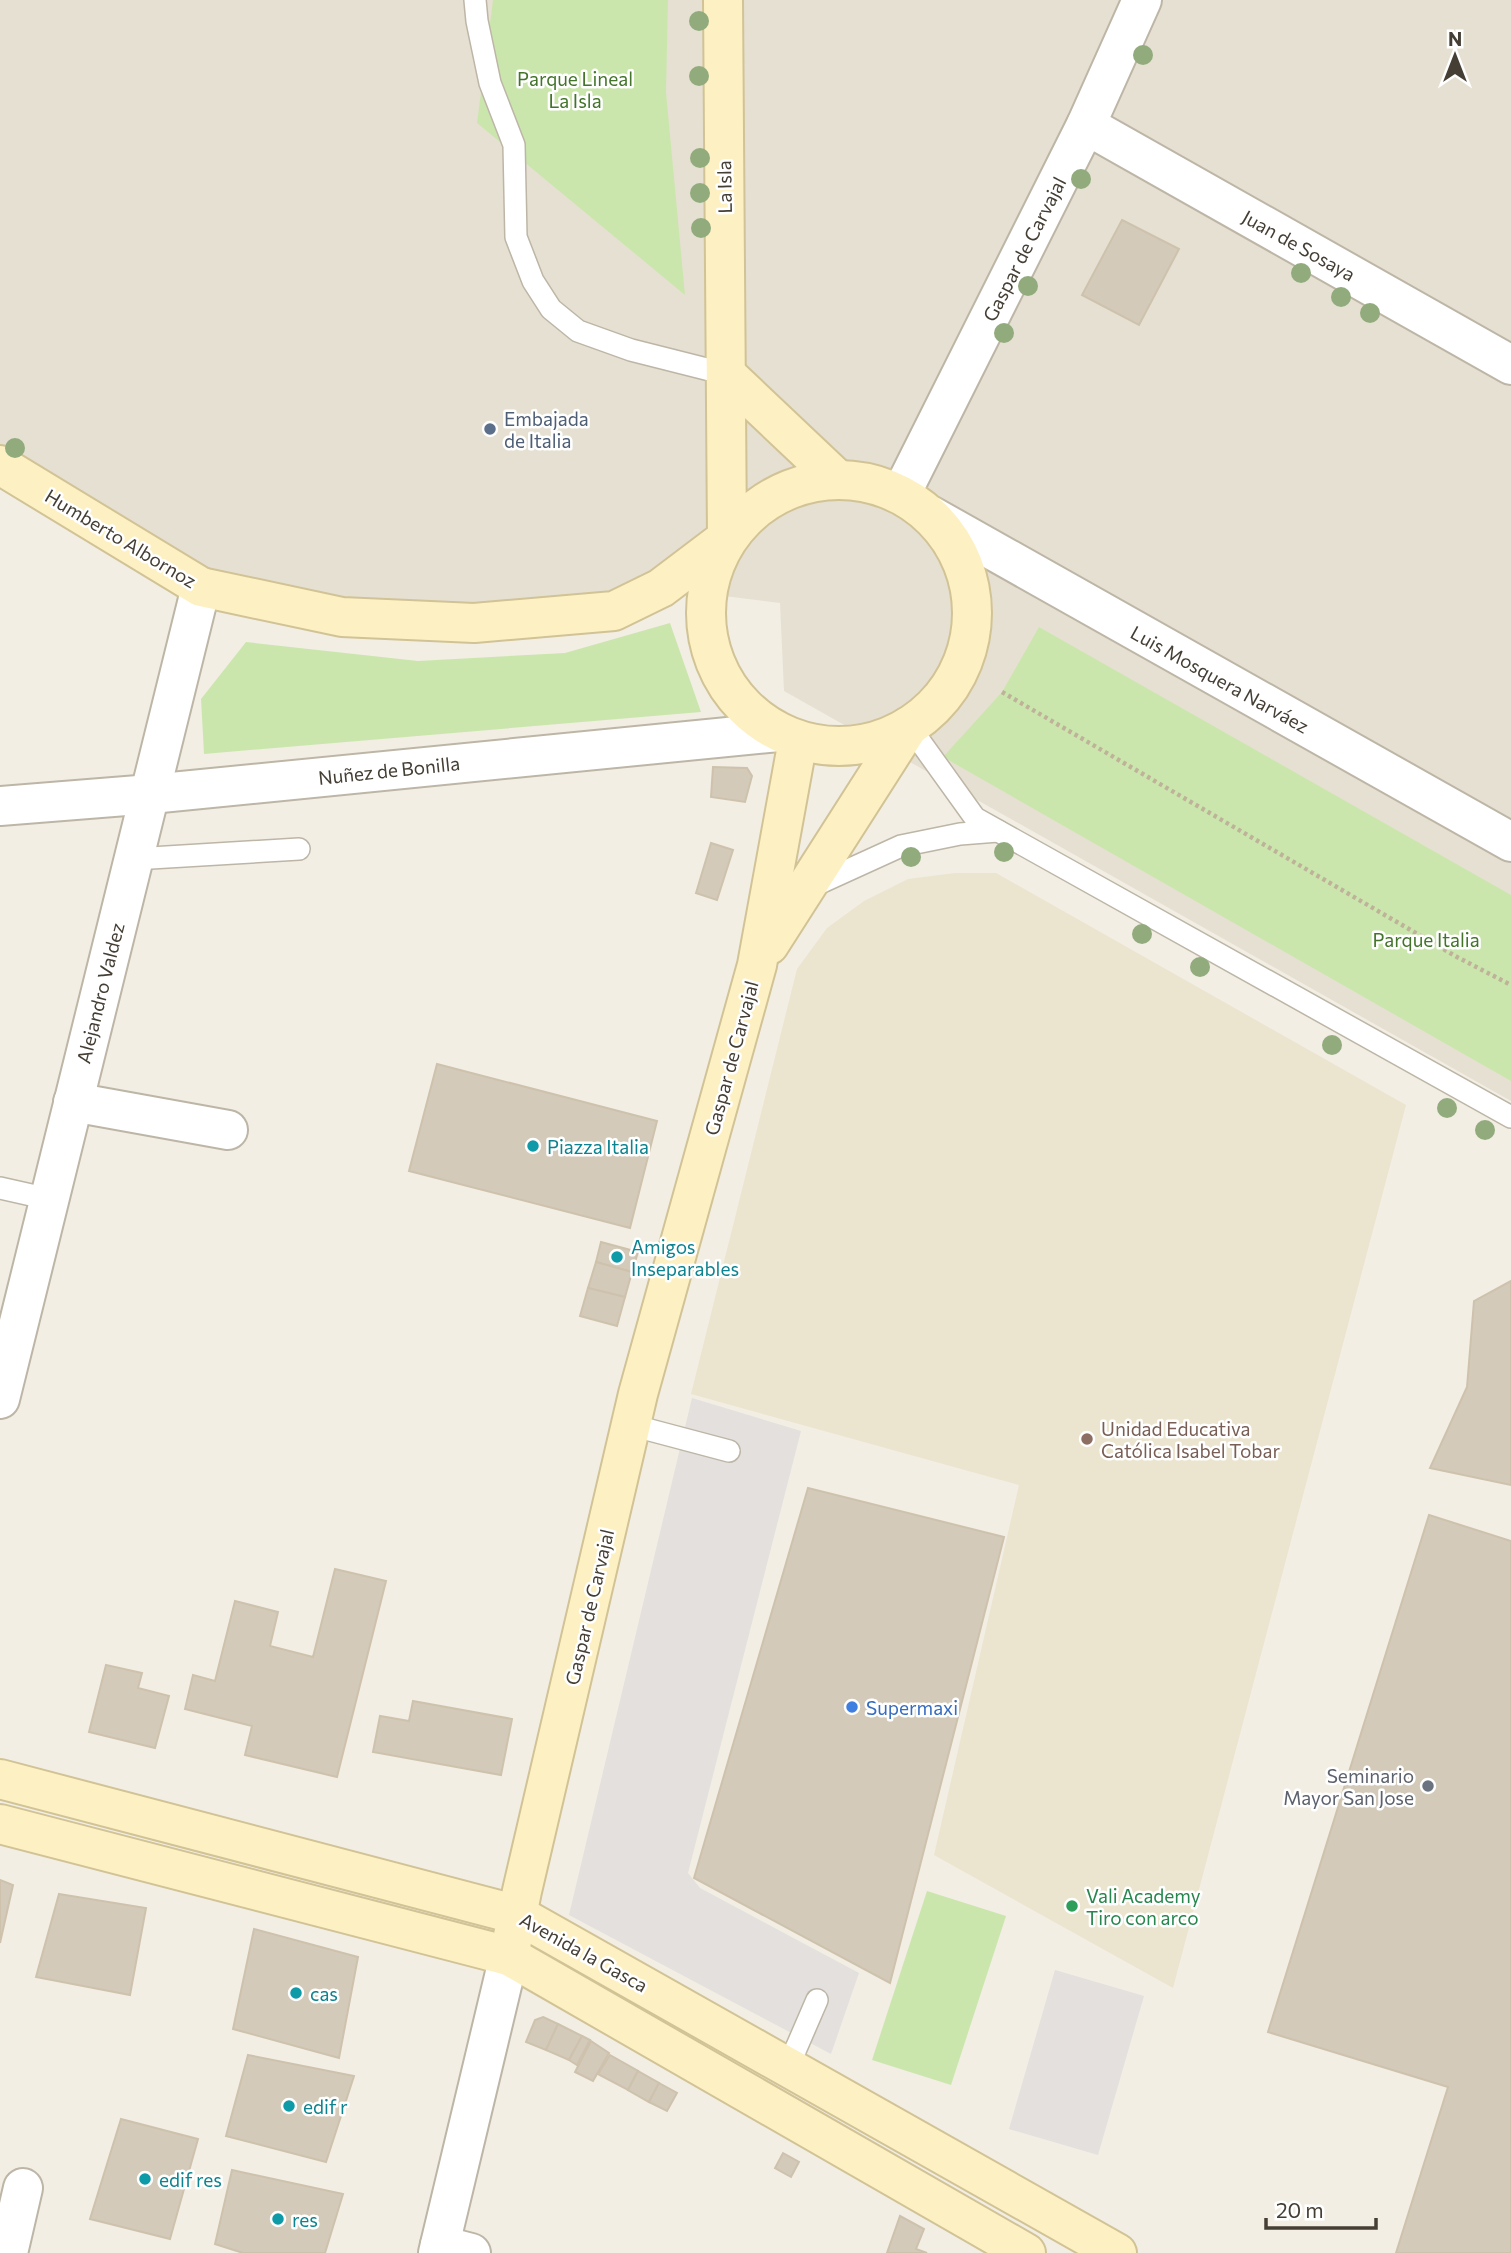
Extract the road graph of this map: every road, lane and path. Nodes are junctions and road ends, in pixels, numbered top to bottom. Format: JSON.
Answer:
{"nodes":[{"id":1,"x":475,"y":0,"type":"edge"},
{"id":2,"x":723,"y":0,"type":"edge"},
{"id":3,"x":1142,"y":0,"type":"edge"},
{"id":4,"x":1086,"y":125,"type":"junction"},
{"id":5,"x":1511,"y":365,"type":"edge"},
{"id":6,"x":726,"y":374,"type":"junction"},
{"id":7,"x":0,"y":465,"type":"edge"},
{"id":8,"x":837,"y":479,"type":"junction"},
{"id":9,"x":916,"y":505,"type":"junction"},
{"id":10,"x":727,"y":538,"type":"junction"},
{"id":11,"x":201,"y":587,"type":"junction"},
{"id":12,"x":1002,"y":692,"type":"dead end"},
{"id":13,"x":909,"y":726,"type":"junction"},
{"id":14,"x":788,"y":736,"type":"junction"},
{"id":15,"x":151,"y":794,"type":"junction"},
{"id":16,"x":0,"y":806,"type":"edge"},
{"id":17,"x":998,"y":831,"type":"junction"},
{"id":18,"x":1511,"y":842,"type":"edge"},
{"id":19,"x":299,"y":849,"type":"dead end"},
{"id":20,"x":134,"y":859,"type":"junction"},
{"id":21,"x":803,"y":891,"type":"junction"},
{"id":22,"x":757,"y":965,"type":"junction"},
{"id":23,"x":1511,"y":985,"type":"edge"},
{"id":24,"x":73,"y":1102,"type":"junction"},
{"id":25,"x":1511,"y":1117,"type":"edge"},
{"id":26,"x":228,"y":1130,"type":"dead end"},
{"id":27,"x":0,"y":1188,"type":"edge"},
{"id":28,"x":49,"y":1199,"type":"junction"},
{"id":29,"x":0,"y":1399,"type":"edge"},
{"id":30,"x":631,"y":1425,"type":"junction"},
{"id":31,"x":729,"y":1451,"type":"dead end"},
{"id":32,"x":0,"y":1779,"type":"edge"},
{"id":33,"x":122,"y":1811,"type":"junction"},
{"id":34,"x":0,"y":1824,"type":"edge"},
{"id":35,"x":110,"y":1853,"type":"junction"},
{"id":36,"x":518,"y":1914,"type":"junction"},
{"id":37,"x":509,"y":1956,"type":"junction"},
{"id":38,"x":817,"y":2000,"type":"dead end"},
{"id":39,"x":792,"y":2023,"type":"dead end"},
{"id":40,"x":782,"y":2063,"type":"junction"},
{"id":41,"x":23,"y":2188,"type":"dead end"},
{"id":42,"x":450,"y":2250,"type":"edge"},
{"id":43,"x":8,"y":2253,"type":"edge"},
{"id":44,"x":1026,"y":2253,"type":"edge"},
{"id":45,"x":1117,"y":2253,"type":"edge"}],
"edges":[{"from":1,"to":6,"type":"lane"},
{"from":2,"to":6,"type":"street","name":"La Isla"},
{"from":3,"to":4,"type":"street","name":"Gaspar de Carvajal"},
{"from":4,"to":5,"type":"street","name":"Juan de Sosaya"},
{"from":4,"to":9,"type":"street","name":"Gaspar de Carvajal"},
{"from":6,"to":8,"type":"street"},
{"from":6,"to":10,"type":"street","name":"La Isla"},
{"from":7,"to":11,"type":"street","name":"Humberto Albornoz"},
{"from":8,"to":9,"type":"street","name":"Gaspar de Carvajal"},
{"from":8,"to":10,"type":"street","name":"Gaspar de Carvajal"},
{"from":9,"to":13,"type":"street","name":"Gaspar de Carvajal"},
{"from":9,"to":18,"type":"street","name":"Luis Mosquera Narváez"},
{"from":10,"to":11,"type":"street","name":"Humberto Albornoz"},
{"from":10,"to":14,"type":"street","name":"Gaspar de Carvajal"},
{"from":11,"to":15,"type":"street","name":"Alejandro Valdez"},
{"from":12,"to":23,"type":"path"},
{"from":13,"to":14,"type":"street","name":"Gaspar de Carvajal"},
{"from":13,"to":17,"type":"lane"},
{"from":13,"to":21,"type":"street","name":"Gaspar de Carvajal"},
{"from":14,"to":15,"type":"street","name":"Nuñez de Bonilla"},
{"from":14,"to":22,"type":"street","name":"Gaspar de Carvajal"},
{"from":15,"to":16,"type":"street","name":"Nuñez de Bonilla"},
{"from":15,"to":20,"type":"street","name":"Alejandro Valdez"},
{"from":17,"to":21,"type":"lane"},
{"from":17,"to":25,"type":"lane"},
{"from":19,"to":20,"type":"lane"},
{"from":20,"to":24,"type":"street","name":"Alejandro Valdez"},
{"from":21,"to":22,"type":"street","name":"Gaspar de Carvajal"},
{"from":22,"to":30,"type":"street","name":"Gaspar de Carvajal"},
{"from":24,"to":26,"type":"street"},
{"from":24,"to":28,"type":"street","name":"Alejandro Valdez"},
{"from":27,"to":28,"type":"lane"},
{"from":28,"to":29,"type":"street","name":"Alejandro Valdez"},
{"from":30,"to":31,"type":"lane"},
{"from":30,"to":36,"type":"street","name":"Gaspar de Carvajal"},
{"from":32,"to":33,"type":"street","name":"Avenida la Gasca"},
{"from":33,"to":35,"type":"street"},
{"from":33,"to":36,"type":"street","name":"Avenida la Gasca"},
{"from":34,"to":35,"type":"street","name":"Avenida la Gasca"},
{"from":35,"to":37,"type":"street","name":"Avenida la Gasca"},
{"from":36,"to":37,"type":"street","name":"Gaspar de Carvajal"},
{"from":36,"to":40,"type":"street","name":"Avenida la Gasca"},
{"from":37,"to":42,"type":"street","name":"Gaspar de Carvajal"},
{"from":37,"to":44,"type":"street","name":"Avenida la Gasca"},
{"from":38,"to":40,"type":"lane"},
{"from":39,"to":40,"type":"lane"},
{"from":40,"to":45,"type":"street","name":"Avenida la Gasca"},
{"from":41,"to":43,"type":"street"}]}
